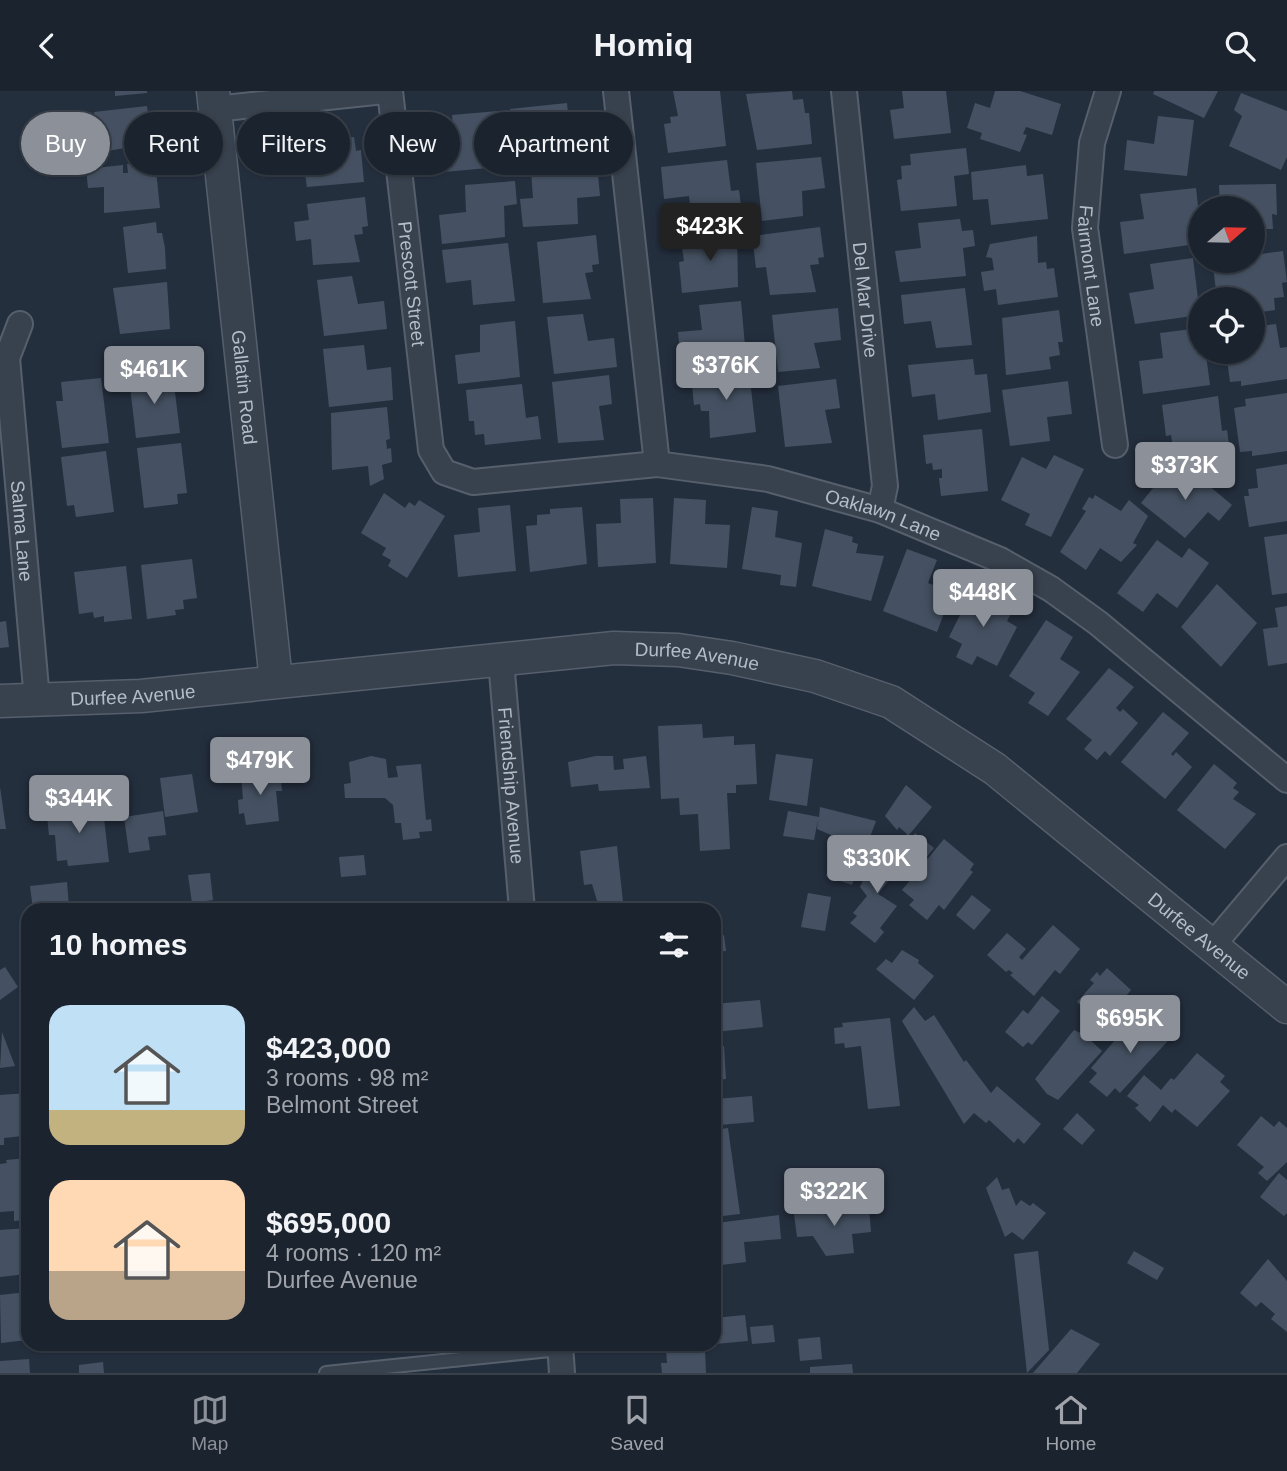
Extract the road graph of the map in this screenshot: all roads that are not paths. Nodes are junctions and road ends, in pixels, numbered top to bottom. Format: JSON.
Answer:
{"nodes":[{"id":1,"x":384,"y":91,"type":"edge"},
{"id":2,"x":390,"y":91,"type":"edge"},
{"id":3,"x":616,"y":91,"type":"edge"},
{"id":4,"x":844,"y":91,"type":"edge"},
{"id":5,"x":1108,"y":91,"type":"edge"},
{"id":6,"x":214,"y":100,"type":"edge"},
{"id":7,"x":20,"y":324,"type":"dead end"},
{"id":8,"x":1115,"y":445,"type":"dead end"},
{"id":9,"x":657,"y":464,"type":"junction"},
{"id":10,"x":444,"y":472,"type":"joint"},
{"id":11,"x":880,"y":510,"type":"junction"},
{"id":12,"x":501,"y":660,"type":"junction"},
{"id":13,"x":276,"y":681,"type":"junction"},
{"id":14,"x":37,"y":700,"type":"junction"},
{"id":15,"x":0,"y":701,"type":"edge"},
{"id":16,"x":1287,"y":780,"type":"edge"},
{"id":17,"x":1287,"y":857,"type":"edge"},
{"id":18,"x":521,"y":903,"type":"edge"},
{"id":19,"x":1212,"y":946,"type":"junction"},
{"id":20,"x":1287,"y":1007,"type":"edge"},
{"id":21,"x":561,"y":1355,"type":"edge"},
{"id":22,"x":327,"y":1373,"type":"edge"}],
"edges":[{"from":1,"to":6,"type":"street"},
{"from":2,"to":10,"type":"street","name":"Prescott Street"},
{"from":3,"to":9,"type":"street"},
{"from":4,"to":11,"type":"street","name":"Del Mar Drive"},
{"from":5,"to":8,"type":"street","name":"Fairmont Lane"},
{"from":6,"to":13,"type":"street","name":"Gallatin Road"},
{"from":7,"to":14,"type":"street","name":"Salma Lane"},
{"from":9,"to":10,"type":"street","name":"Oaklawn Lane"},
{"from":9,"to":11,"type":"street","name":"Oaklawn Lane"},
{"from":11,"to":16,"type":"street","name":"Oaklawn Lane"},
{"from":12,"to":13,"type":"street","name":"Durfee Avenue"},
{"from":12,"to":18,"type":"street","name":"Friendship Avenue"},
{"from":12,"to":19,"type":"street","name":"Durfee Avenue"},
{"from":13,"to":14,"type":"street","name":"Durfee Avenue"},
{"from":14,"to":15,"type":"street","name":"Durfee Avenue"},
{"from":17,"to":19,"type":"street"},
{"from":19,"to":20,"type":"street","name":"Durfee Avenue"},
{"from":21,"to":22,"type":"lane"}]}
